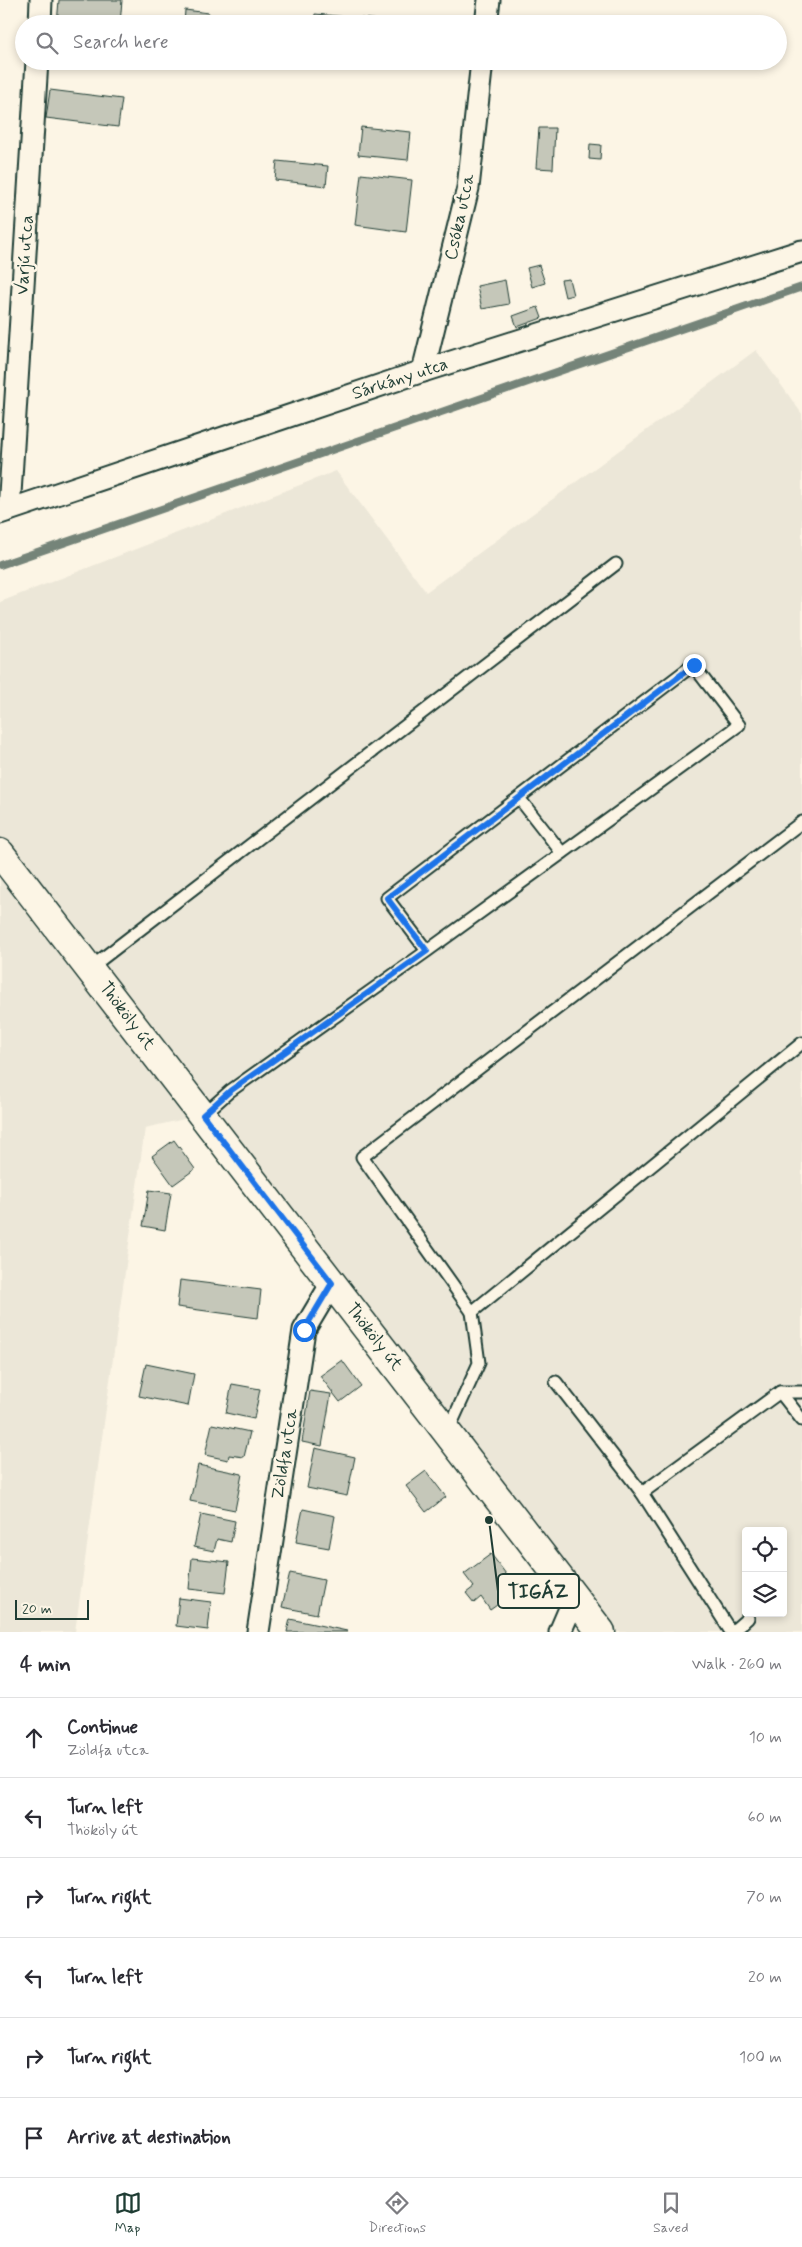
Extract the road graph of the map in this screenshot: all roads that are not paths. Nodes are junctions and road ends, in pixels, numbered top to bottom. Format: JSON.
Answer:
{"nodes":[{"id":1,"x":41,"y":0,"type":"edge"},
{"id":2,"x":489,"y":0,"type":"edge"},
{"id":3,"x":40,"y":15,"type":"edge"},
{"id":4,"x":487,"y":15,"type":"edge"},
{"id":5,"x":36,"y":70,"type":"edge"},
{"id":6,"x":481,"y":70,"type":"edge"},
{"id":7,"x":802,"y":251,"type":"edge"},
{"id":8,"x":423,"y":371,"type":"junction"},
{"id":9,"x":4,"y":511,"type":"edge"},
{"id":10,"x":616,"y":564,"type":"dead end"},
{"id":11,"x":519,"y":798,"type":"junction"},
{"id":12,"x":802,"y":822,"type":"edge"},
{"id":13,"x":0,"y":853,"type":"edge"},
{"id":14,"x":562,"y":853,"type":"junction"},
{"id":15,"x":427,"y":951,"type":"junction"},
{"id":16,"x":90,"y":968,"type":"junction"},
{"id":17,"x":802,"y":1044,"type":"edge"},
{"id":18,"x":203,"y":1115,"type":"junction"},
{"id":19,"x":332,"y":1283,"type":"junction"},
{"id":20,"x":472,"y":1312,"type":"junction"},
{"id":21,"x":556,"y":1382,"type":"dead end"},
{"id":22,"x":801,"y":1389,"type":"edge"},
{"id":23,"x":780,"y":1392,"type":"junction"},
{"id":24,"x":802,"y":1420,"type":"edge"},
{"id":25,"x":447,"y":1433,"type":"junction"},
{"id":26,"x":642,"y":1493,"type":"junction"},
{"id":27,"x":575,"y":1597,"type":"junction"},
{"id":28,"x":748,"y":1618,"type":"dead end"},
{"id":29,"x":258,"y":1632,"type":"edge"},
{"id":30,"x":560,"y":1632,"type":"edge"},
{"id":31,"x":601,"y":1632,"type":"edge"},
{"id":32,"x":731,"y":1632,"type":"edge"}],
"edges":[{"from":1,"to":3,"type":"street"},
{"from":2,"to":4,"type":"street"},
{"from":5,"to":9,"type":"street","name":"Varjú utca"},
{"from":6,"to":8,"type":"street","name":"Csóka utca"},
{"from":7,"to":8,"type":"street","name":"Sárkány utca"},
{"from":8,"to":9,"type":"street","name":"Sárkány utca"},
{"from":10,"to":16,"type":"lane"},
{"from":11,"to":14,"type":"lane"},
{"from":11,"to":14,"type":"lane"},
{"from":11,"to":15,"type":"lane"},
{"from":12,"to":20,"type":"lane"},
{"from":13,"to":16,"type":"main road","name":"Thököly út"},
{"from":14,"to":15,"type":"lane"},
{"from":15,"to":18,"type":"lane"},
{"from":16,"to":18,"type":"main road","name":"Thököly út"},
{"from":17,"to":20,"type":"lane"},
{"from":18,"to":19,"type":"main road","name":"Thököly út"},
{"from":19,"to":25,"type":"main road","name":"Thököly út"},
{"from":19,"to":29,"type":"street","name":"Zöldfa utca"},
{"from":20,"to":25,"type":"lane"},
{"from":21,"to":26,"type":"lane"},
{"from":22,"to":23,"type":"lane"},
{"from":23,"to":24,"type":"lane"},
{"from":23,"to":26,"type":"lane"},
{"from":25,"to":27,"type":"main road","name":"Thököly út"},
{"from":26,"to":32,"type":"lane"},
{"from":27,"to":30,"type":"street"},
{"from":27,"to":31,"type":"main road","name":"Thököly út"},
{"from":28,"to":32,"type":"lane"}]}
